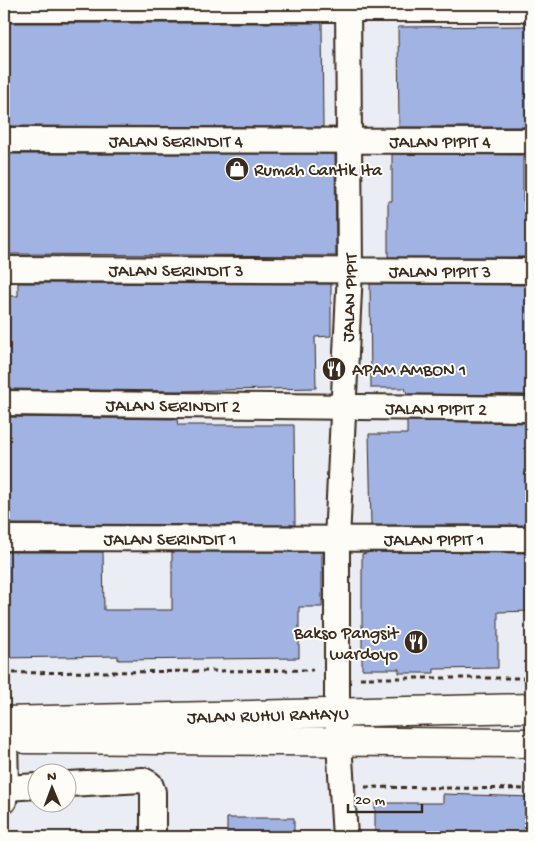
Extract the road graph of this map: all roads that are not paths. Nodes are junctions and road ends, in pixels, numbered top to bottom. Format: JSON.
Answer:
{"nodes":[{"id":1,"x":348,"y":6,"type":"edge"},
{"id":2,"x":4,"y":9,"type":"edge"},
{"id":3,"x":531,"y":9,"type":"edge"},
{"id":4,"x":4,"y":140,"type":"edge"},
{"id":5,"x":531,"y":141,"type":"edge"},
{"id":6,"x":350,"y":142,"type":"junction"},
{"id":7,"x":4,"y":269,"type":"edge"},
{"id":8,"x":350,"y":270,"type":"junction"},
{"id":9,"x":531,"y":271,"type":"edge"},
{"id":10,"x":4,"y":403,"type":"edge"},
{"id":11,"x":342,"y":408,"type":"junction"},
{"id":12,"x":531,"y":409,"type":"edge"},
{"id":13,"x":4,"y":538,"type":"edge"},
{"id":14,"x":531,"y":539,"type":"edge"},
{"id":15,"x":337,"y":540,"type":"junction"},
{"id":16,"x":531,"y":708,"type":"edge"},
{"id":17,"x":337,"y":711,"type":"junction"},
{"id":18,"x":4,"y":733,"type":"edge"},
{"id":19,"x":339,"y":740,"type":"junction"},
{"id":20,"x":531,"y":743,"type":"edge"},
{"id":21,"x":78,"y":783,"type":"edge"},
{"id":22,"x":28,"y":788,"type":"edge"},
{"id":23,"x":5,"y":794,"type":"edge"},
{"id":24,"x":153,"y":837,"type":"edge"},
{"id":25,"x":345,"y":837,"type":"edge"}],
"edges":[{"from":1,"to":2,"type":"street"},
{"from":1,"to":3,"type":"street"},
{"from":1,"to":6,"type":"street","name":"JALAN PIPIT"},
{"from":4,"to":6,"type":"street","name":"JALAN SERINDIT 4"},
{"from":5,"to":6,"type":"street","name":"JALAN PIPIT 4"},
{"from":6,"to":8,"type":"street","name":"JALAN PIPIT"},
{"from":7,"to":8,"type":"street","name":"JALAN SERINDIT 3"},
{"from":8,"to":9,"type":"street","name":"JALAN PIPIT 3"},
{"from":8,"to":11,"type":"street","name":"JALAN PIPIT"},
{"from":10,"to":11,"type":"street","name":"JALAN SERINDIT 2"},
{"from":11,"to":12,"type":"street","name":"JALAN PIPIT 2"},
{"from":11,"to":15,"type":"street","name":"JALAN PIPIT"},
{"from":13,"to":15,"type":"street","name":"JALAN SERINDIT 1"},
{"from":14,"to":15,"type":"street","name":"JALAN PIPIT 1"},
{"from":15,"to":17,"type":"street","name":"JALAN PIPIT"},
{"from":16,"to":17,"type":"main road","name":"JALAN RUHUI RAHAYU"},
{"from":17,"to":18,"type":"main road","name":"JALAN RUHUI RAHAYU"},
{"from":17,"to":19,"type":"street","name":"JALAN PIPIT"},
{"from":18,"to":19,"type":"main road","name":"JALAN RUHUI RAHAYU"},
{"from":18,"to":23,"type":"street"},
{"from":19,"to":20,"type":"main road","name":"JALAN RUHUI RAHAYU"},
{"from":19,"to":25,"type":"street","name":"JALAN PIPIT"},
{"from":21,"to":24,"type":"street"},
{"from":22,"to":23,"type":"street"}]}
